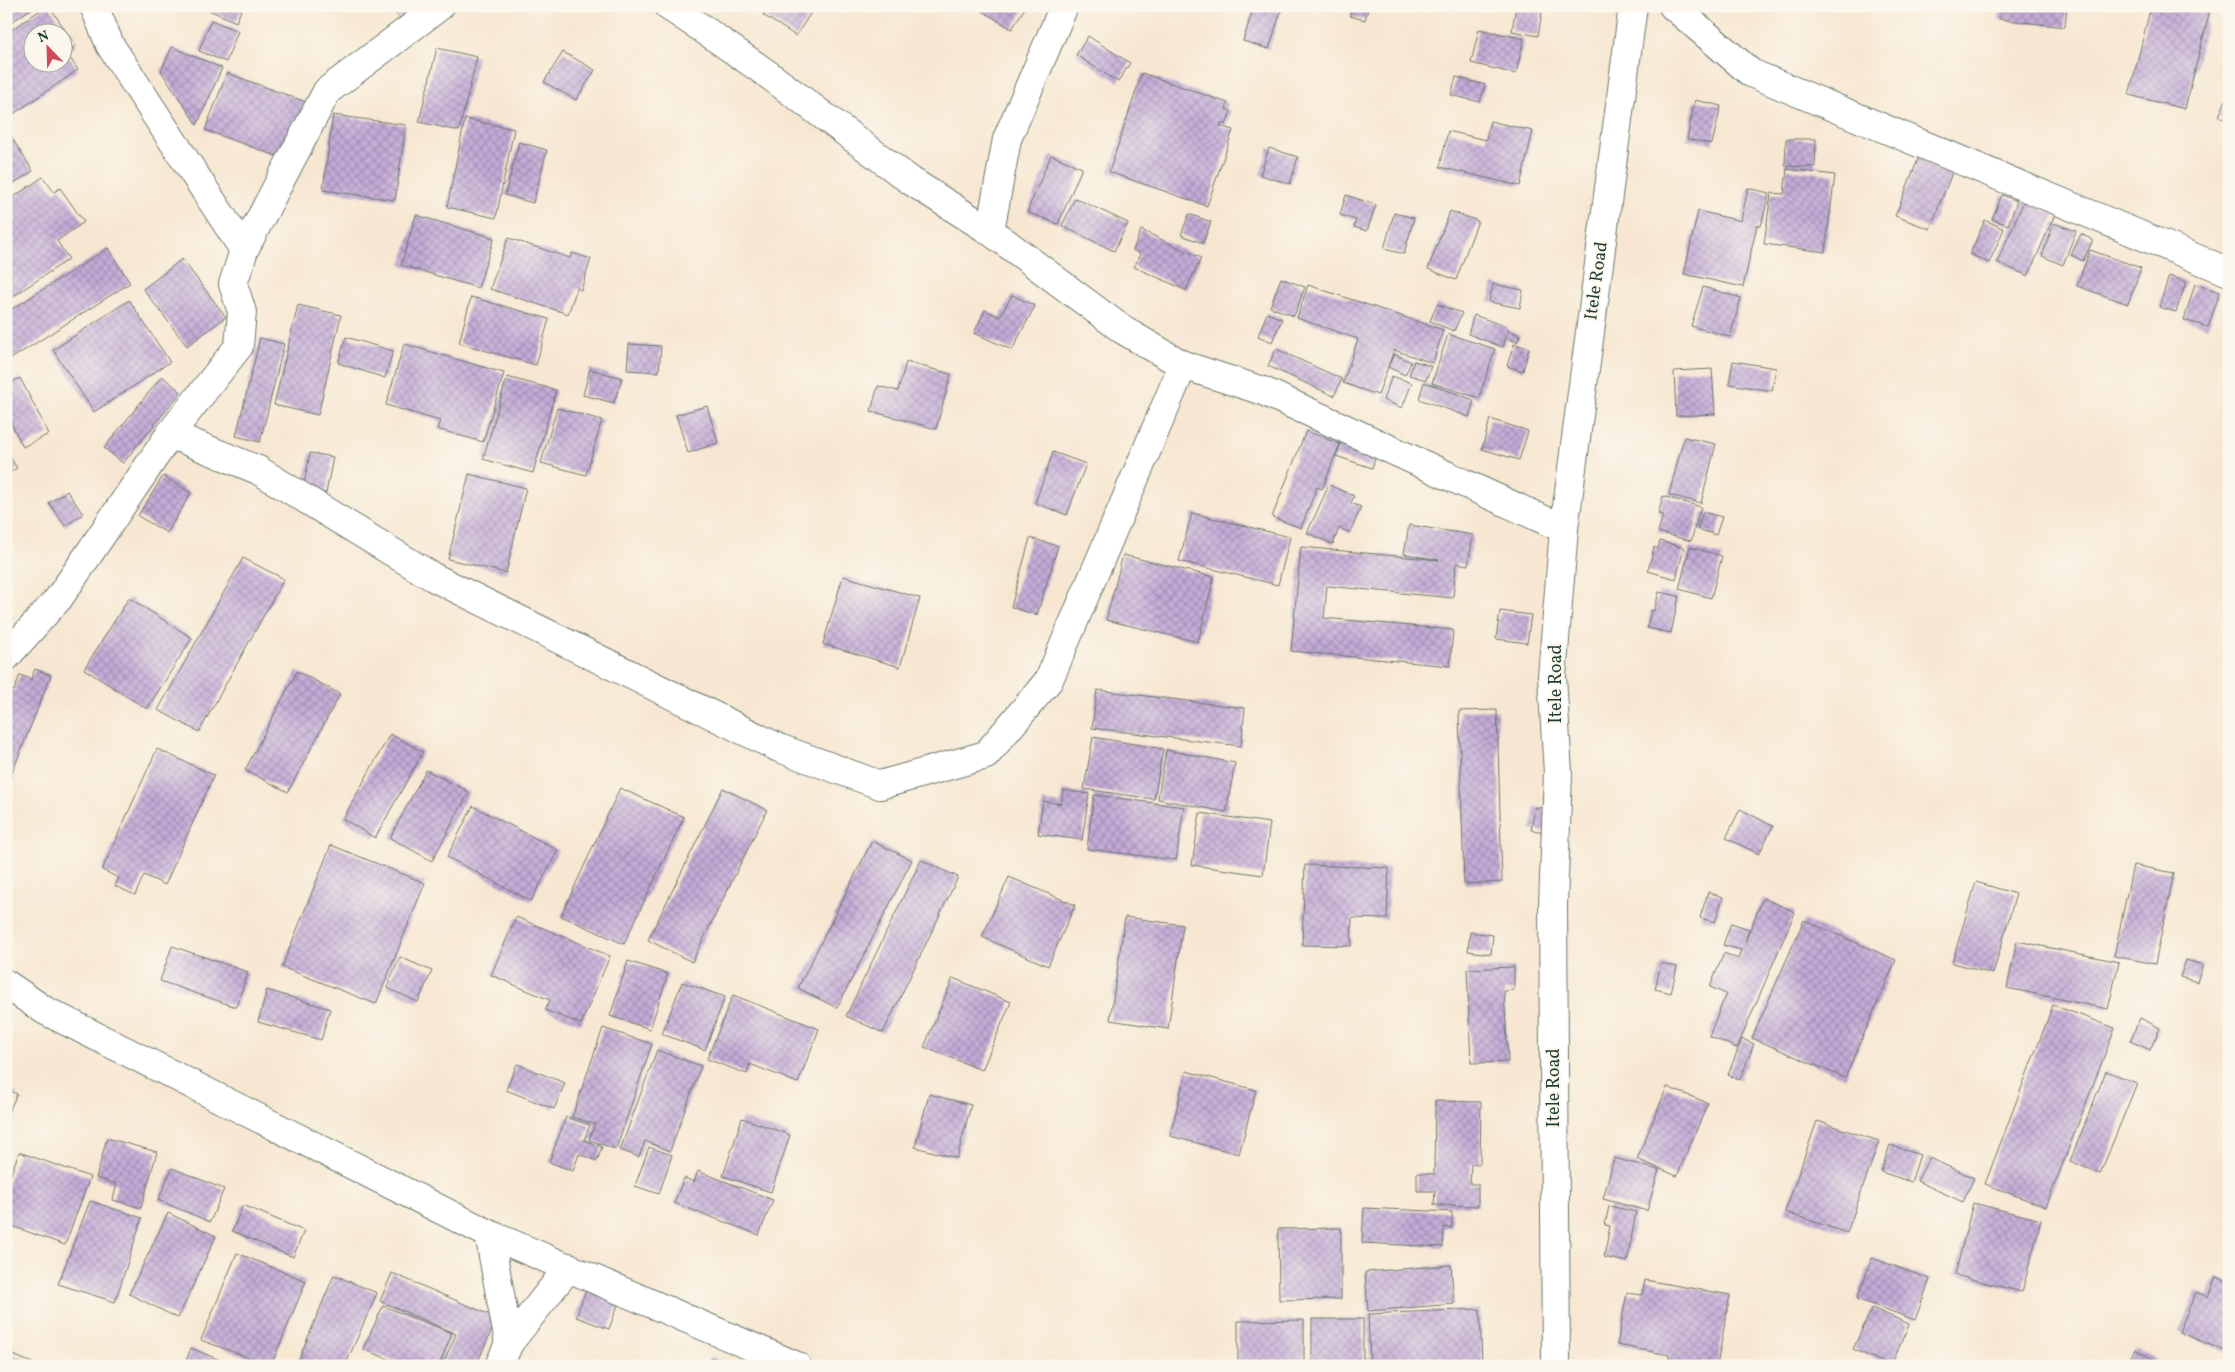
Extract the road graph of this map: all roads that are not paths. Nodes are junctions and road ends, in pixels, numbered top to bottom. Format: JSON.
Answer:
{"nodes":[{"id":1,"x":94,"y":6,"type":"edge"},
{"id":2,"x":440,"y":6,"type":"edge"},
{"id":3,"x":668,"y":6,"type":"edge"},
{"id":4,"x":1064,"y":6,"type":"edge"},
{"id":5,"x":1633,"y":6,"type":"edge"},
{"id":6,"x":1673,"y":6,"type":"edge"},
{"id":7,"x":990,"y":231,"type":"junction"},
{"id":8,"x":244,"y":250,"type":"junction"},
{"id":9,"x":2229,"y":272,"type":"edge"},
{"id":10,"x":1184,"y":365,"type":"junction"},
{"id":11,"x":170,"y":434,"type":"junction"},
{"id":12,"x":1564,"y":529,"type":"junction"},
{"id":13,"x":6,"y":657,"type":"edge"},
{"id":14,"x":6,"y":984,"type":"edge"},
{"id":15,"x":489,"y":1234,"type":"junction"},
{"id":16,"x":569,"y":1267,"type":"junction"},
{"id":17,"x":504,"y":1354,"type":"edge"},
{"id":18,"x":797,"y":1366,"type":"edge"},
{"id":19,"x":1556,"y":1366,"type":"edge"}],
"edges":[{"from":1,"to":8,"type":"street"},
{"from":2,"to":8,"type":"street"},
{"from":3,"to":7,"type":"street"},
{"from":4,"to":7,"type":"street"},
{"from":5,"to":12,"type":"street","name":"Itele Road"},
{"from":6,"to":9,"type":"street"},
{"from":7,"to":10,"type":"street"},
{"from":8,"to":11,"type":"street"},
{"from":10,"to":11,"type":"street"},
{"from":10,"to":12,"type":"street"},
{"from":11,"to":13,"type":"street"},
{"from":12,"to":19,"type":"street","name":"Itele Road"},
{"from":14,"to":15,"type":"street"},
{"from":15,"to":16,"type":"street"},
{"from":15,"to":17,"type":"street"},
{"from":16,"to":17,"type":"street"},
{"from":16,"to":18,"type":"street"}]}
